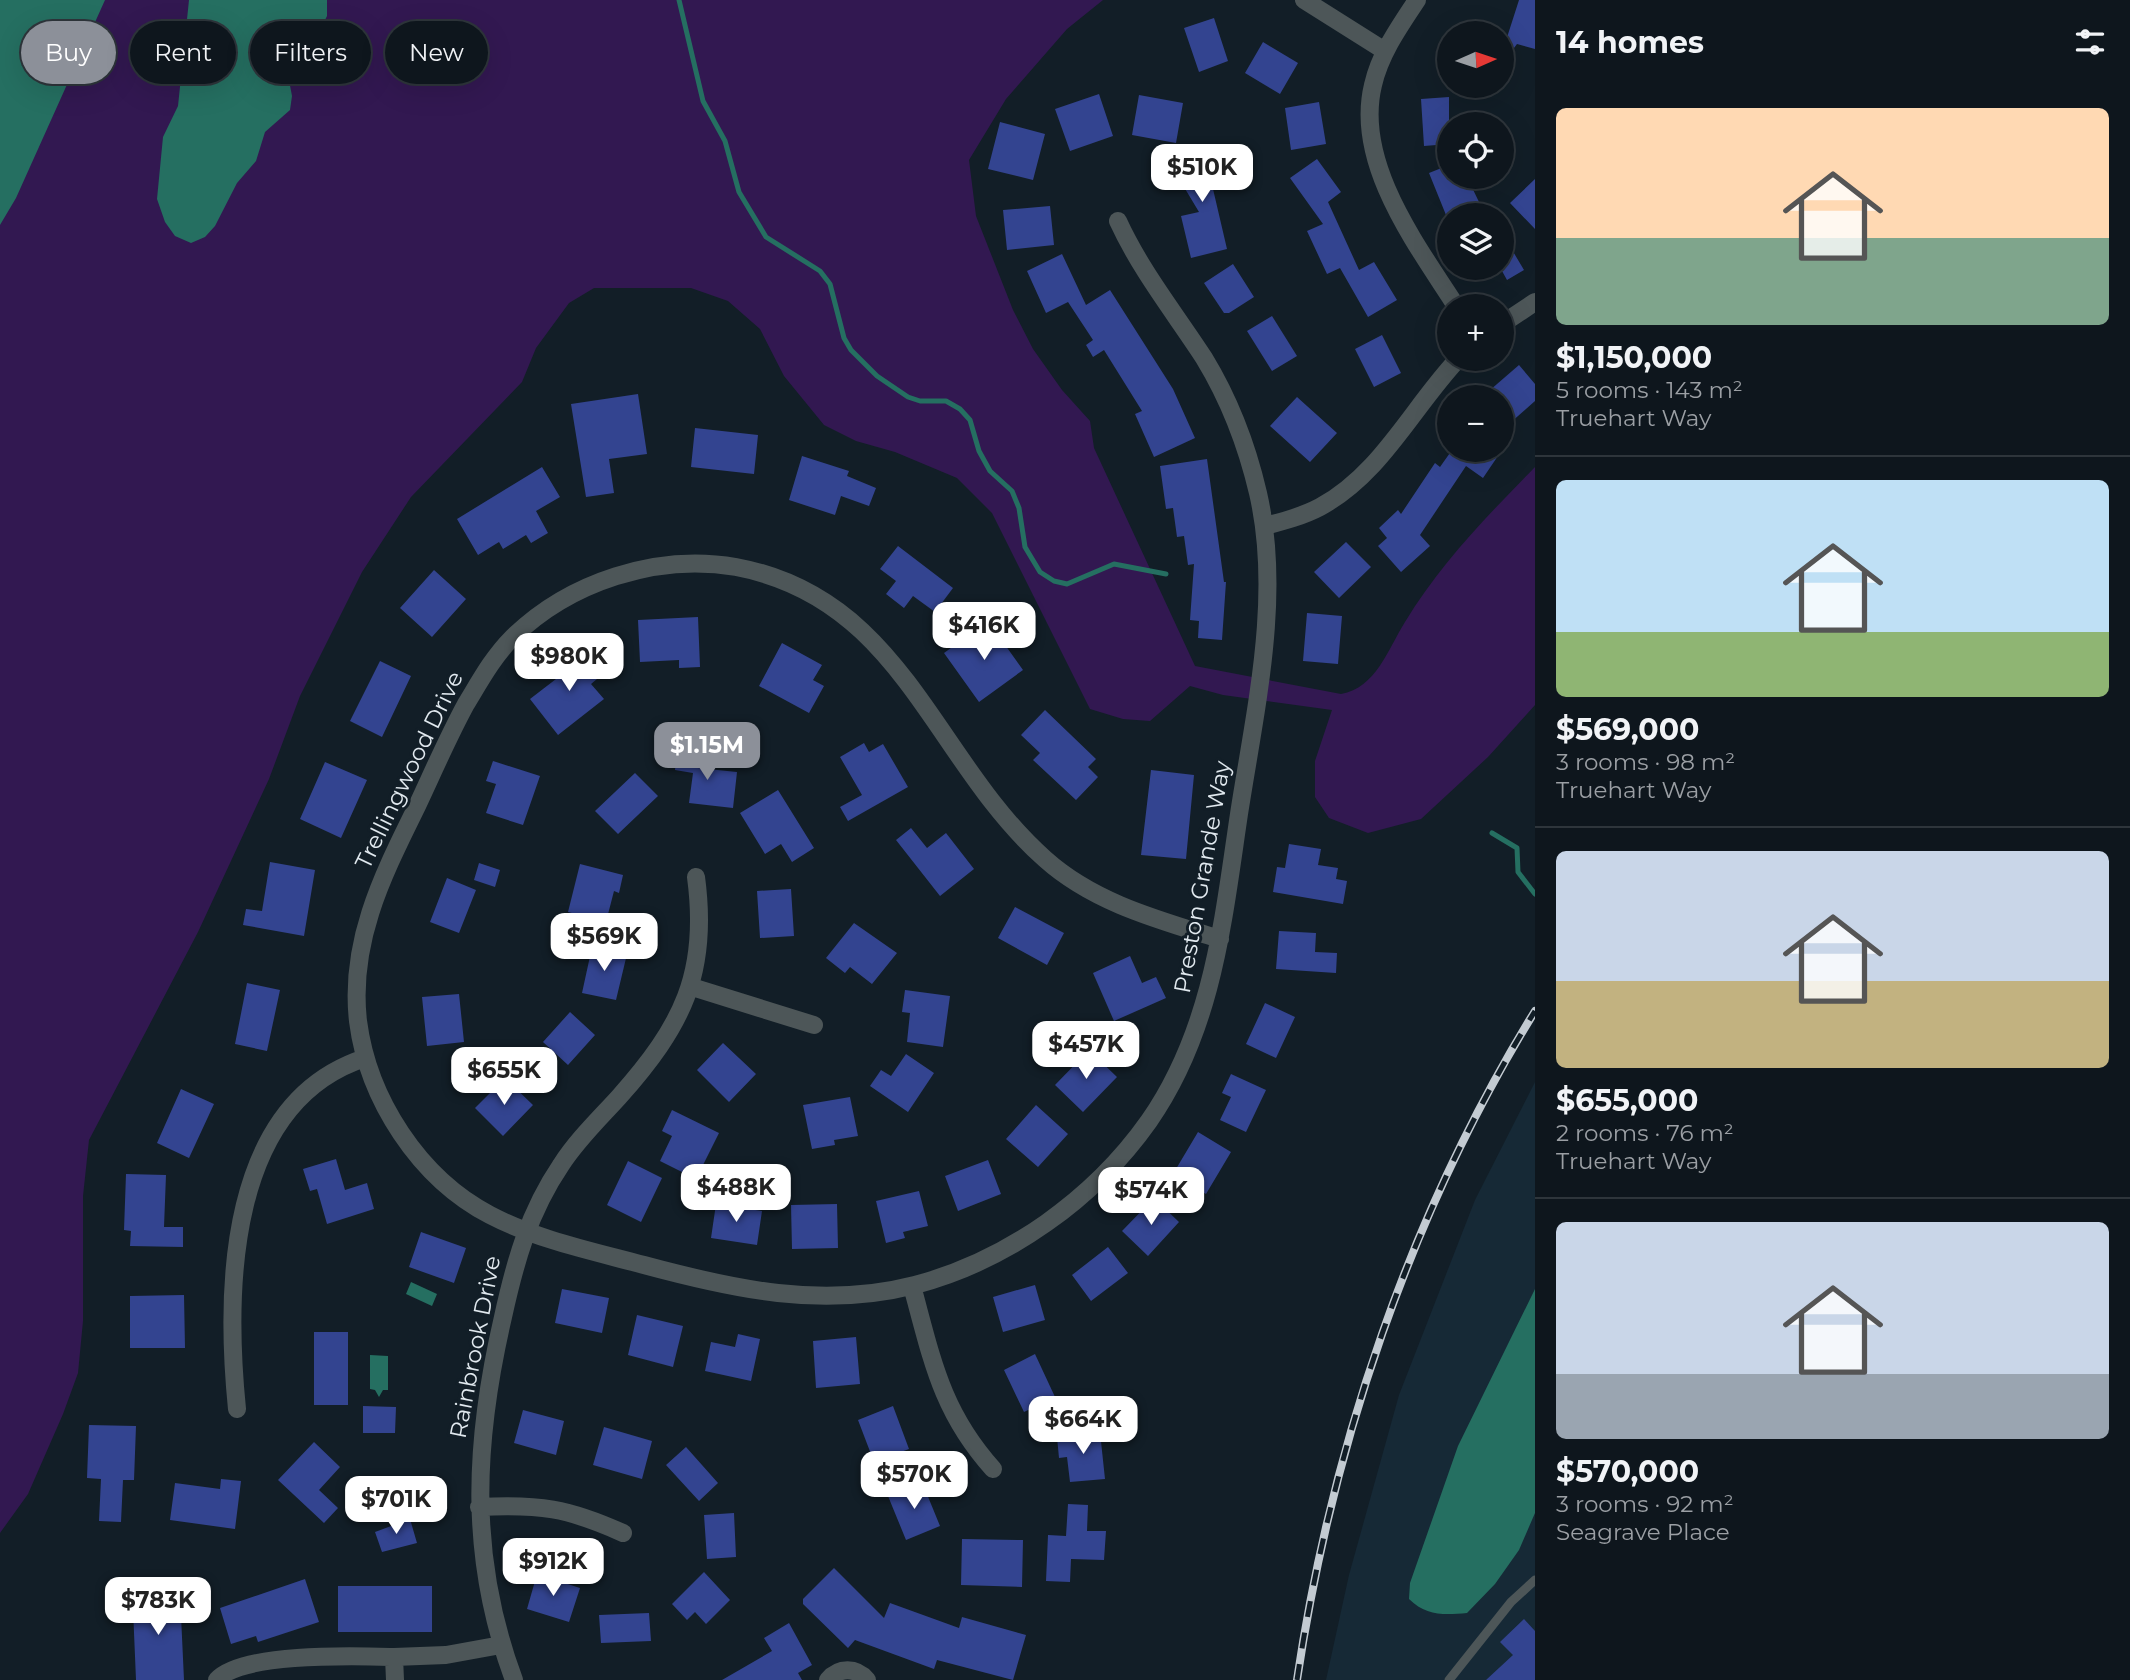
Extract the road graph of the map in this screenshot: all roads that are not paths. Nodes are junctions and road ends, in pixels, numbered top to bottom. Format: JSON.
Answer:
{"nodes":[{"id":1,"x":1304,"y":0,"type":"edge"},
{"id":2,"x":1417,"y":0,"type":"edge"},
{"id":3,"x":1385,"y":51,"type":"junction"},
{"id":4,"x":1118,"y":221,"type":"dead end"},
{"id":5,"x":1449,"y":294,"type":"edge"},
{"id":6,"x":1535,"y":302,"type":"edge"},
{"id":7,"x":1514,"y":316,"type":"edge"},
{"id":8,"x":1448,"y":371,"type":"edge"},
{"id":9,"x":1265,"y":526,"type":"junction"},
{"id":10,"x":696,"y":877,"type":"dead end"},
{"id":11,"x":1220,"y":939,"type":"junction"},
{"id":12,"x":692,"y":987,"type":"junction"},
{"id":13,"x":814,"y":1025,"type":"dead end"},
{"id":14,"x":365,"y":1058,"type":"junction"},
{"id":15,"x":525,"y":1230,"type":"junction"},
{"id":16,"x":912,"y":1286,"type":"junction"},
{"id":17,"x":237,"y":1409,"type":"dead end"},
{"id":18,"x":993,"y":1469,"type":"dead end"},
{"id":19,"x":480,"y":1507,"type":"junction"},
{"id":20,"x":623,"y":1532,"type":"dead end"},
{"id":21,"x":1535,"y":1580,"type":"edge"},
{"id":22,"x":501,"y":1645,"type":"junction"},
{"id":23,"x":394,"y":1657,"type":"junction"},
{"id":24,"x":217,"y":1680,"type":"edge"},
{"id":25,"x":395,"y":1680,"type":"edge"},
{"id":26,"x":514,"y":1680,"type":"edge"},
{"id":27,"x":828,"y":1680,"type":"edge"},
{"id":28,"x":867,"y":1680,"type":"edge"},
{"id":29,"x":1450,"y":1680,"type":"edge"}],
"edges":[{"from":1,"to":3,"type":"street"},
{"from":2,"to":3,"type":"street"},
{"from":3,"to":5,"type":"street"},
{"from":4,"to":9,"type":"street","name":"Preston Grande Way"},
{"from":6,"to":7,"type":"street"},
{"from":8,"to":9,"type":"street"},
{"from":9,"to":11,"type":"street","name":"Preston Grande Way"},
{"from":10,"to":12,"type":"street","name":"Rainbrook Drive"},
{"from":11,"to":14,"type":"street","name":"Trellingwood Drive"},
{"from":11,"to":16,"type":"street","name":"Preston Grande Way"},
{"from":12,"to":13,"type":"street"},
{"from":12,"to":15,"type":"street","name":"Rainbrook Drive"},
{"from":14,"to":15,"type":"street","name":"Trellingwood Drive"},
{"from":14,"to":17,"type":"street"},
{"from":15,"to":16,"type":"street","name":"Preston Grande Way"},
{"from":15,"to":19,"type":"street","name":"Rainbrook Drive"},
{"from":16,"to":18,"type":"street"},
{"from":19,"to":20,"type":"street"},
{"from":19,"to":22,"type":"street","name":"Rainbrook Drive"},
{"from":21,"to":29,"type":"lane"},
{"from":22,"to":23,"type":"street"},
{"from":22,"to":26,"type":"street","name":"Rainbrook Drive"},
{"from":23,"to":24,"type":"street"},
{"from":23,"to":25,"type":"street"},
{"from":27,"to":28,"type":"street"}]}
